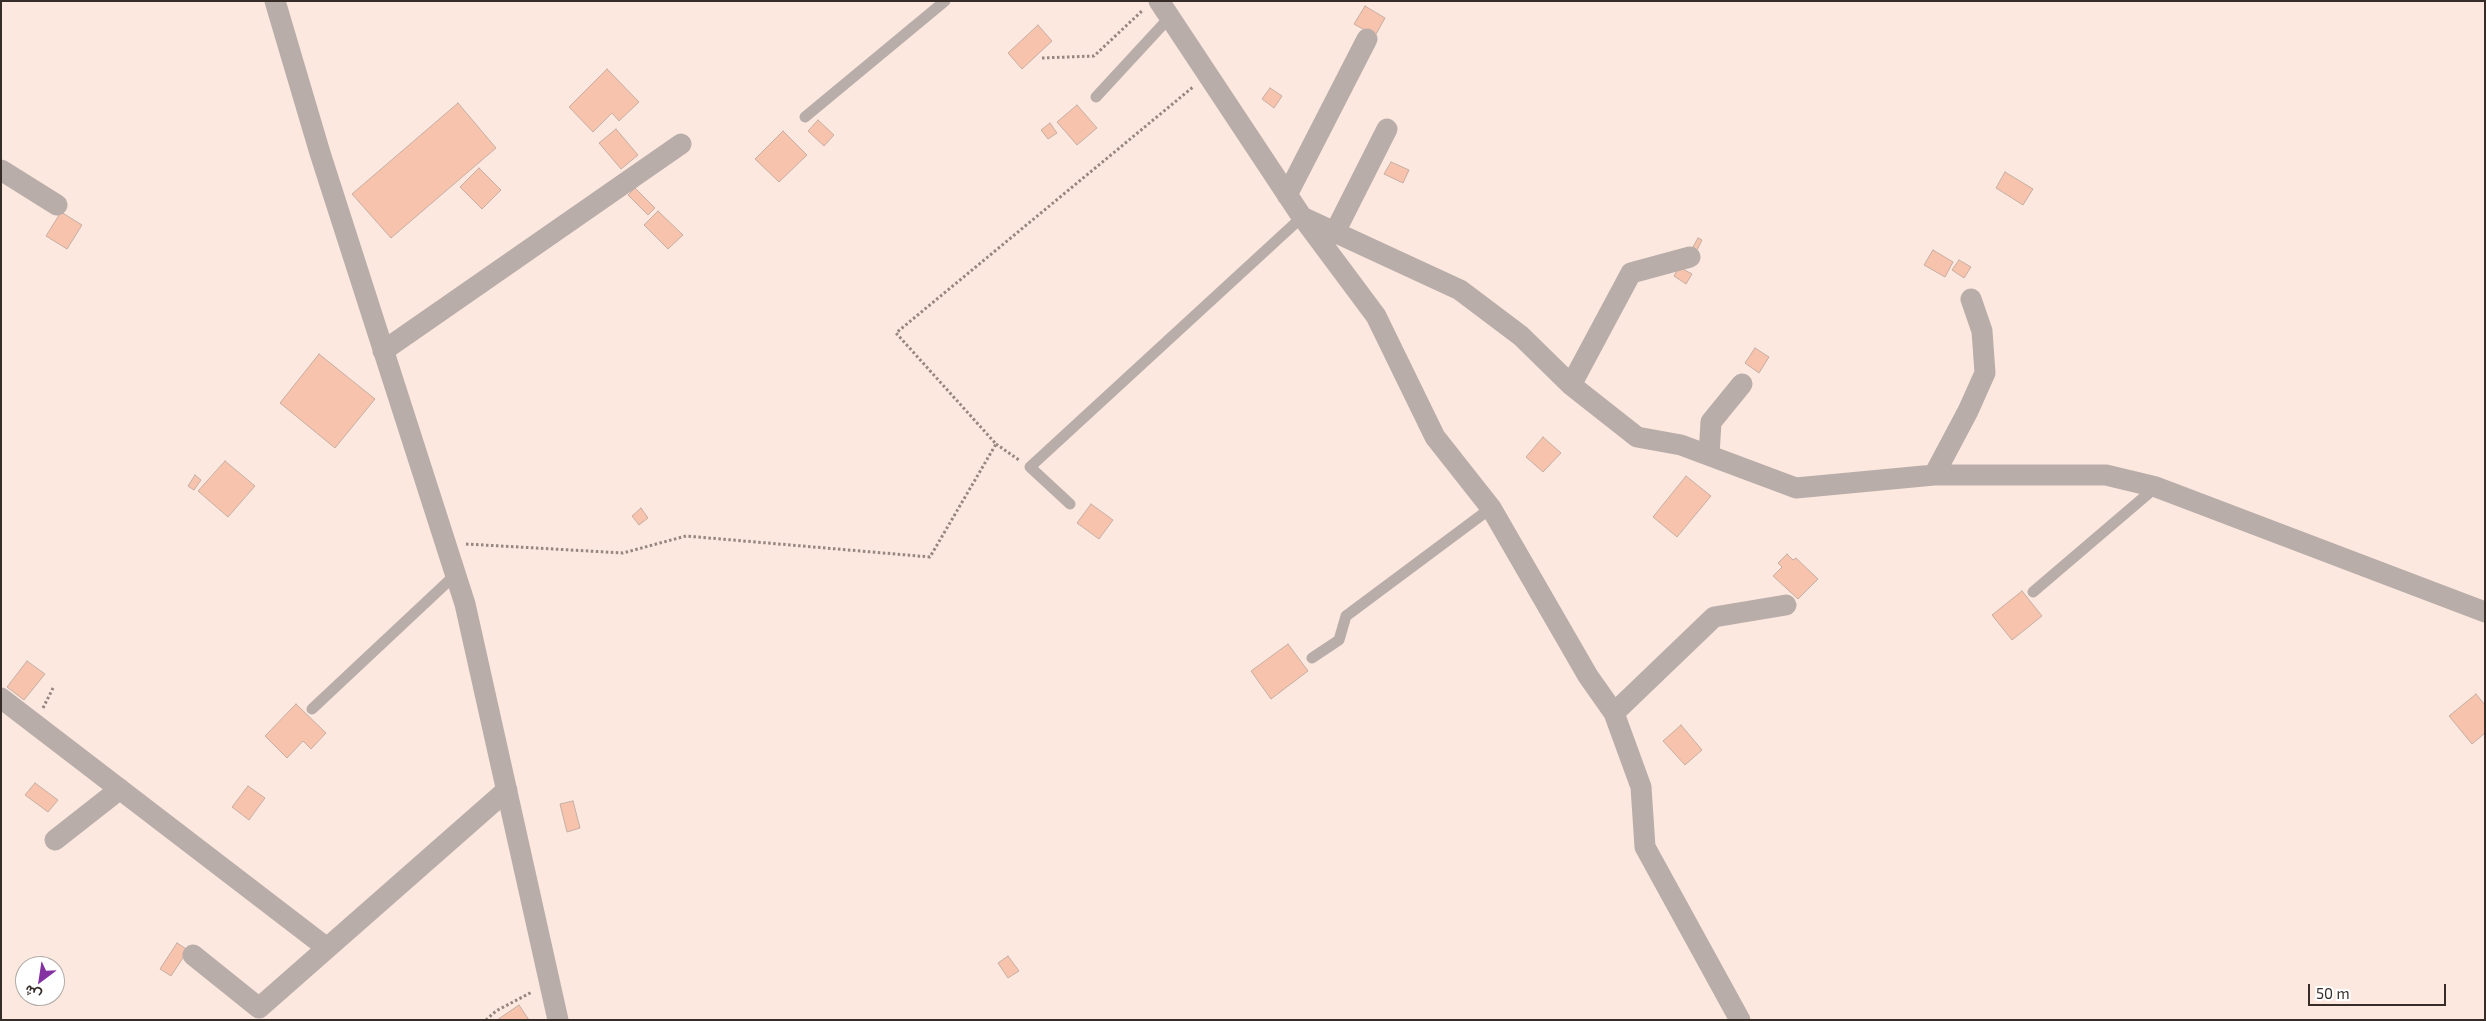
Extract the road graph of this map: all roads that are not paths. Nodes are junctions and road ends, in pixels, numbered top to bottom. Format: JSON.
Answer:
{"nodes":[{"id":1,"x":274,"y":1,"type":"edge"},
{"id":2,"x":945,"y":1,"type":"edge"},
{"id":3,"x":1158,"y":9,"type":"edge"},
{"id":4,"x":1367,"y":39,"type":"dead end"},
{"id":5,"x":1096,"y":97,"type":"dead end"},
{"id":6,"x":805,"y":117,"type":"dead end"},
{"id":7,"x":1387,"y":129,"type":"dead end"},
{"id":8,"x":681,"y":144,"type":"dead end"},
{"id":9,"x":1,"y":170,"type":"edge"},
{"id":10,"x":1287,"y":195,"type":"junction"},
{"id":11,"x":57,"y":205,"type":"dead end"},
{"id":12,"x":1302,"y":217,"type":"junction"},
{"id":13,"x":1335,"y":232,"type":"junction"},
{"id":14,"x":1690,"y":257,"type":"dead end"},
{"id":15,"x":1971,"y":299,"type":"dead end"},
{"id":16,"x":383,"y":351,"type":"junction"},
{"id":17,"x":1742,"y":384,"type":"dead end"},
{"id":18,"x":1571,"y":385,"type":"junction"},
{"id":19,"x":1709,"y":455,"type":"junction"},
{"id":20,"x":1934,"y":474,"type":"junction"},
{"id":21,"x":2156,"y":487,"type":"junction"},
{"id":22,"x":1070,"y":504,"type":"dead end"},
{"id":23,"x":1491,"y":508,"type":"junction"},
{"id":24,"x":455,"y":575,"type":"junction"},
{"id":25,"x":2033,"y":592,"type":"dead end"},
{"id":26,"x":1786,"y":605,"type":"dead end"},
{"id":27,"x":2485,"y":612,"type":"edge"},
{"id":28,"x":1312,"y":658,"type":"dead end"},
{"id":29,"x":1,"y":698,"type":"edge"},
{"id":30,"x":312,"y":709,"type":"dead end"},
{"id":31,"x":1614,"y":713,"type":"junction"},
{"id":32,"x":120,"y":789,"type":"junction"},
{"id":33,"x":507,"y":790,"type":"junction"},
{"id":34,"x":55,"y":840,"type":"dead end"},
{"id":35,"x":327,"y":948,"type":"junction"},
{"id":36,"x":193,"y":955,"type":"dead end"},
{"id":37,"x":558,"y":1020,"type":"edge"},
{"id":38,"x":1740,"y":1020,"type":"edge"}],
"edges":[{"from":1,"to":16,"type":"street"},
{"from":2,"to":6,"type":"lane"},
{"from":3,"to":5,"type":"lane"},
{"from":3,"to":10,"type":"street"},
{"from":4,"to":10,"type":"street"},
{"from":7,"to":13,"type":"street"},
{"from":8,"to":16,"type":"street"},
{"from":9,"to":11,"type":"street"},
{"from":10,"to":12,"type":"street"},
{"from":12,"to":13,"type":"street"},
{"from":12,"to":22,"type":"lane"},
{"from":12,"to":23,"type":"street"},
{"from":13,"to":18,"type":"street"},
{"from":14,"to":18,"type":"street"},
{"from":15,"to":20,"type":"street"},
{"from":16,"to":24,"type":"street"},
{"from":17,"to":19,"type":"street"},
{"from":18,"to":19,"type":"street"},
{"from":19,"to":20,"type":"street"},
{"from":20,"to":21,"type":"street"},
{"from":21,"to":25,"type":"lane"},
{"from":21,"to":27,"type":"street"},
{"from":23,"to":28,"type":"lane"},
{"from":23,"to":31,"type":"street"},
{"from":24,"to":30,"type":"lane"},
{"from":24,"to":33,"type":"street"},
{"from":26,"to":31,"type":"street"},
{"from":29,"to":32,"type":"street"},
{"from":31,"to":38,"type":"street"},
{"from":32,"to":34,"type":"street"},
{"from":32,"to":35,"type":"street"},
{"from":33,"to":35,"type":"street"},
{"from":33,"to":37,"type":"street"},
{"from":35,"to":36,"type":"street"}]}
